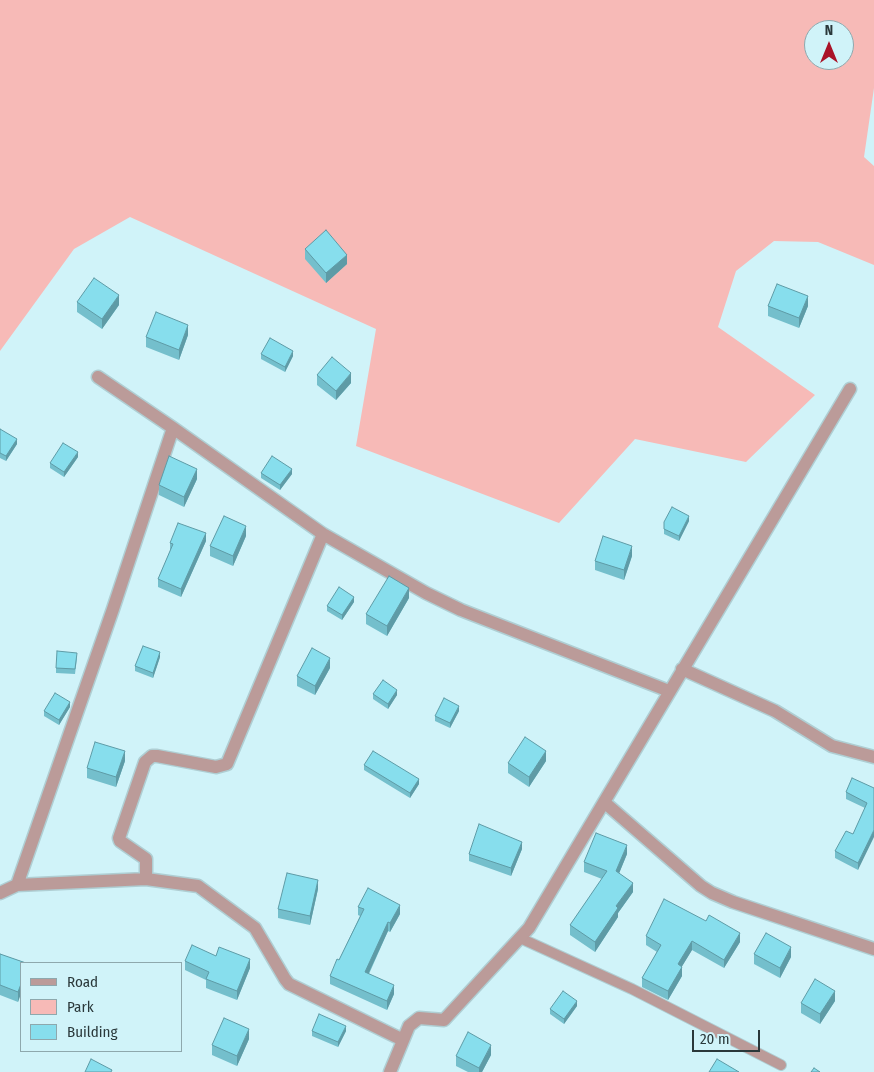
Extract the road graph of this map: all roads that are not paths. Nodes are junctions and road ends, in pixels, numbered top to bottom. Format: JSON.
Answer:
{"nodes":[{"id":1,"x":98,"y":377,"type":"dead end"},
{"id":2,"x":850,"y":389,"type":"dead end"},
{"id":3,"x":173,"y":428,"type":"junction"},
{"id":4,"x":323,"y":534,"type":"junction"},
{"id":5,"x":682,"y":669,"type":"junction"},
{"id":6,"x":669,"y":691,"type":"junction"},
{"id":7,"x":874,"y":757,"type":"edge"},
{"id":8,"x":604,"y":802,"type":"junction"},
{"id":9,"x":146,"y":879,"type":"junction"},
{"id":10,"x":17,"y":885,"type":"junction"},
{"id":11,"x":0,"y":893,"type":"edge"},
{"id":12,"x":520,"y":938,"type":"junction"},
{"id":13,"x":874,"y":949,"type":"edge"},
{"id":14,"x":403,"y":1040,"type":"junction"},
{"id":15,"x":781,"y":1065,"type":"dead end"},
{"id":16,"x":390,"y":1072,"type":"edge"}],
"edges":[{"from":1,"to":3,"type":"street"},
{"from":2,"to":5,"type":"street"},
{"from":3,"to":4,"type":"street"},
{"from":3,"to":10,"type":"street"},
{"from":4,"to":6,"type":"street"},
{"from":4,"to":9,"type":"street"},
{"from":5,"to":6,"type":"street"},
{"from":5,"to":7,"type":"street"},
{"from":6,"to":8,"type":"street"},
{"from":8,"to":12,"type":"street"},
{"from":8,"to":13,"type":"street"},
{"from":9,"to":10,"type":"street"},
{"from":9,"to":14,"type":"street"},
{"from":10,"to":11,"type":"street"},
{"from":12,"to":14,"type":"street"},
{"from":12,"to":15,"type":"lane"},
{"from":14,"to":16,"type":"street"}]}
